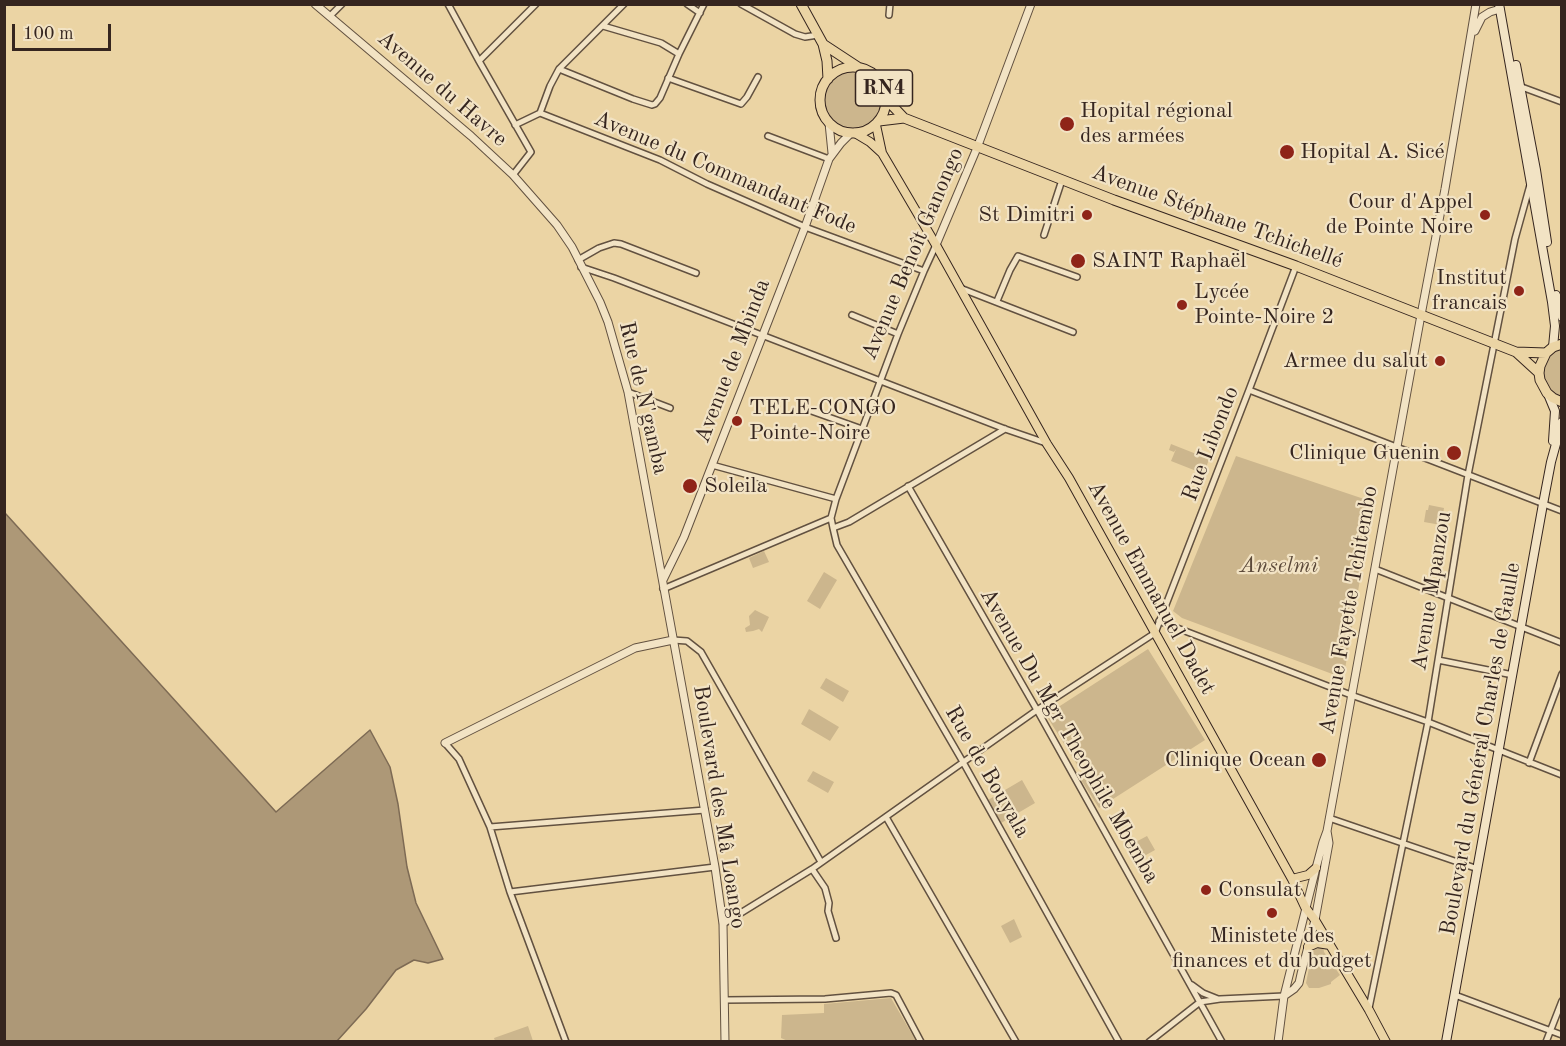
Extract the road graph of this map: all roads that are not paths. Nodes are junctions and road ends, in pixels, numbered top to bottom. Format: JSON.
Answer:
{"nodes":[{"id":1,"x":315,"y":4,"type":"edge"},
{"id":2,"x":342,"y":4,"type":"edge"},
{"id":3,"x":448,"y":4,"type":"edge"},
{"id":4,"x":536,"y":4,"type":"edge"},
{"id":5,"x":624,"y":4,"type":"edge"},
{"id":6,"x":687,"y":4,"type":"edge"},
{"id":7,"x":704,"y":4,"type":"edge"},
{"id":8,"x":741,"y":4,"type":"edge"},
{"id":9,"x":801,"y":4,"type":"edge"},
{"id":10,"x":890,"y":4,"type":"edge"},
{"id":11,"x":1031,"y":4,"type":"edge"},
{"id":12,"x":1476,"y":4,"type":"edge"},
{"id":13,"x":1501,"y":6,"type":"edge"},
{"id":14,"x":700,"y":12,"type":"junction"},
{"id":15,"x":889,"y":15,"type":"dead end"},
{"id":16,"x":330,"y":16,"type":"junction"},
{"id":17,"x":603,"y":26,"type":"junction"},
{"id":18,"x":820,"y":40,"type":"junction"},
{"id":19,"x":1470,"y":42,"type":"junction"},
{"id":20,"x":679,"y":54,"type":"junction"},
{"id":21,"x":479,"y":62,"type":"junction"},
{"id":22,"x":859,"y":68,"type":"junction"},
{"id":23,"x":559,"y":69,"type":"junction"},
{"id":24,"x":758,"y":77,"type":"dead end"},
{"id":25,"x":668,"y":78,"type":"junction"},
{"id":26,"x":828,"y":79,"type":"junction"},
{"id":27,"x":1520,"y":86,"type":"junction"},
{"id":28,"x":886,"y":99,"type":"junction"},
{"id":29,"x":1562,"y":102,"type":"edge"},
{"id":30,"x":540,"y":113,"type":"junction"},
{"id":31,"x":904,"y":118,"type":"junction"},
{"id":32,"x":878,"y":122,"type":"junction"},
{"id":33,"x":829,"y":123,"type":"junction"},
{"id":34,"x":515,"y":125,"type":"junction"},
{"id":35,"x":853,"y":134,"type":"junction"},
{"id":36,"x":768,"y":136,"type":"dead end"},
{"id":37,"x":977,"y":147,"type":"junction"},
{"id":38,"x":882,"y":153,"type":"junction"},
{"id":39,"x":830,"y":156,"type":"junction"},
{"id":40,"x":513,"y":175,"type":"junction"},
{"id":41,"x":1531,"y":179,"type":"junction"},
{"id":42,"x":1062,"y":180,"type":"junction"},
{"id":43,"x":540,"y":206,"type":"joint"},
{"id":44,"x":805,"y":227,"type":"junction"},
{"id":45,"x":1044,"y":234,"type":"dead end"},
{"id":46,"x":936,"y":245,"type":"junction"},
{"id":47,"x":580,"y":263,"type":"junction"},
{"id":48,"x":1296,"y":266,"type":"junction"},
{"id":49,"x":924,"y":271,"type":"junction"},
{"id":50,"x":696,"y":273,"type":"dead end"},
{"id":51,"x":1077,"y":277,"type":"dead end"},
{"id":52,"x":960,"y":288,"type":"junction"},
{"id":53,"x":997,"y":301,"type":"junction"},
{"id":54,"x":852,"y":315,"type":"dead end"},
{"id":55,"x":1421,"y":315,"type":"junction"},
{"id":56,"x":1562,"y":317,"type":"edge"},
{"id":57,"x":1073,"y":332,"type":"dead end"},
{"id":58,"x":898,"y":334,"type":"junction"},
{"id":59,"x":763,"y":335,"type":"junction"},
{"id":60,"x":1494,"y":344,"type":"junction"},
{"id":61,"x":1554,"y":348,"type":"edge"},
{"id":62,"x":1516,"y":352,"type":"junction"},
{"id":63,"x":1539,"y":373,"type":"junction"},
{"id":64,"x":880,"y":381,"type":"junction"},
{"id":65,"x":1249,"y":390,"type":"junction"},
{"id":66,"x":628,"y":392,"type":"junction"},
{"id":67,"x":1547,"y":393,"type":"junction"},
{"id":68,"x":1562,"y":402,"type":"edge"},
{"id":69,"x":670,"y":408,"type":"dead end"},
{"id":70,"x":803,"y":408,"type":"dead end"},
{"id":71,"x":1562,"y":422,"type":"edge"},
{"id":72,"x":862,"y":429,"type":"junction"},
{"id":73,"x":1005,"y":429,"type":"junction"},
{"id":74,"x":1047,"y":444,"type":"junction"},
{"id":75,"x":1397,"y":448,"type":"junction"},
{"id":76,"x":1551,"y":462,"type":"junction"},
{"id":77,"x":712,"y":465,"type":"junction"},
{"id":78,"x":1468,"y":475,"type":"junction"},
{"id":79,"x":908,"y":486,"type":"junction"},
{"id":80,"x":836,"y":499,"type":"junction"},
{"id":81,"x":1543,"y":504,"type":"junction"},
{"id":82,"x":1562,"y":511,"type":"edge"},
{"id":83,"x":831,"y":518,"type":"junction"},
{"id":84,"x":833,"y":528,"type":"junction"},
{"id":85,"x":1375,"y":569,"type":"junction"},
{"id":86,"x":663,"y":580,"type":"junction"},
{"id":87,"x":663,"y":590,"type":"junction"},
{"id":88,"x":1448,"y":598,"type":"junction"},
{"id":89,"x":1159,"y":621,"type":"junction"},
{"id":90,"x":1521,"y":628,"type":"junction"},
{"id":91,"x":1155,"y":633,"type":"junction"},
{"id":92,"x":673,"y":640,"type":"junction"},
{"id":93,"x":1562,"y":643,"type":"edge"},
{"id":94,"x":1438,"y":660,"type":"junction"},
{"id":95,"x":1562,"y":674,"type":"edge"},
{"id":96,"x":1512,"y":675,"type":"junction"},
{"id":97,"x":1351,"y":695,"type":"junction"},
{"id":98,"x":1037,"y":710,"type":"junction"},
{"id":99,"x":1428,"y":722,"type":"junction"},
{"id":100,"x":445,"y":743,"type":"joint"},
{"id":101,"x":1499,"y":750,"type":"junction"},
{"id":102,"x":963,"y":762,"type":"junction"},
{"id":103,"x":1529,"y":763,"type":"junction"},
{"id":104,"x":1562,"y":775,"type":"edge"},
{"id":105,"x":705,"y":810,"type":"junction"},
{"id":106,"x":886,"y":817,"type":"junction"},
{"id":107,"x":1329,"y":818,"type":"junction"},
{"id":108,"x":490,"y":827,"type":"junction"},
{"id":109,"x":1327,"y":831,"type":"junction"},
{"id":110,"x":1402,"y":843,"type":"junction"},
{"id":111,"x":821,"y":862,"type":"junction"},
{"id":112,"x":715,"y":867,"type":"junction"},
{"id":113,"x":1316,"y":868,"type":"junction"},
{"id":114,"x":812,"y":869,"type":"junction"},
{"id":115,"x":1478,"y":869,"type":"junction"},
{"id":116,"x":1292,"y":879,"type":"junction"},
{"id":117,"x":510,"y":892,"type":"junction"},
{"id":118,"x":1305,"y":907,"type":"junction"},
{"id":119,"x":1315,"y":920,"type":"junction"},
{"id":120,"x":723,"y":924,"type":"junction"},
{"id":121,"x":836,"y":938,"type":"dead end"},
{"id":122,"x":1330,"y":945,"type":"junction"},
{"id":123,"x":1308,"y":947,"type":"junction"},
{"id":124,"x":1190,"y":984,"type":"junction"},
{"id":125,"x":1284,"y":996,"type":"junction"},
{"id":126,"x":1455,"y":996,"type":"junction"},
{"id":127,"x":1220,"y":999,"type":"junction"},
{"id":128,"x":725,"y":1000,"type":"junction"},
{"id":129,"x":1562,"y":1001,"type":"edge"},
{"id":130,"x":1200,"y":1002,"type":"junction"},
{"id":131,"x":1369,"y":1010,"type":"junction"},
{"id":132,"x":1550,"y":1031,"type":"junction"},
{"id":133,"x":1562,"y":1035,"type":"edge"},
{"id":134,"x":566,"y":1041,"type":"edge"},
{"id":135,"x":725,"y":1041,"type":"edge"},
{"id":136,"x":921,"y":1041,"type":"edge"},
{"id":137,"x":1016,"y":1041,"type":"edge"},
{"id":138,"x":1119,"y":1041,"type":"edge"},
{"id":139,"x":1149,"y":1041,"type":"edge"},
{"id":140,"x":1222,"y":1041,"type":"edge"},
{"id":141,"x":1278,"y":1041,"type":"edge"},
{"id":142,"x":1386,"y":1041,"type":"edge"},
{"id":143,"x":1446,"y":1041,"type":"edge"},
{"id":144,"x":1546,"y":1041,"type":"edge"}],
"edges":[{"from":1,"to":16,"type":"street","name":"Avenue du Havre"},
{"from":2,"to":16,"type":"street"},
{"from":3,"to":21,"type":"street"},
{"from":4,"to":21,"type":"street"},
{"from":5,"to":17,"type":"street"},
{"from":6,"to":14,"type":"street"},
{"from":7,"to":14,"type":"street"},
{"from":8,"to":18,"type":"street"},
{"from":9,"to":18,"type":"highway","number":"RN4"},
{"from":10,"to":15,"type":"street"},
{"from":11,"to":37,"type":"street","name":"Avenue Benoît Ganongo"},
{"from":12,"to":19,"type":"street","name":"Avenue Fayette Tchitembo"},
{"from":13,"to":19,"type":"street","name":"Avenue Fayette Tchitembo"},
{"from":13,"to":27,"type":"main road"},
{"from":13,"to":41,"type":"main road"},
{"from":14,"to":20,"type":"street"},
{"from":16,"to":40,"type":"street","name":"Avenue du Havre"},
{"from":17,"to":20,"type":"street"},
{"from":17,"to":23,"type":"street"},
{"from":18,"to":22,"type":"highway","number":"RN4"},
{"from":18,"to":26,"type":"highway","number":"RN4"},
{"from":19,"to":55,"type":"street","name":"Avenue Fayette Tchitembo"},
{"from":20,"to":25,"type":"street"},
{"from":21,"to":34,"type":"street"},
{"from":22,"to":26,"type":"highway","number":"RN4"},
{"from":22,"to":28,"type":"highway","number":"RN4"},
{"from":23,"to":25,"type":"street"},
{"from":23,"to":30,"type":"street"},
{"from":24,"to":25,"type":"street"},
{"from":26,"to":33,"type":"highway","number":"RN4"},
{"from":27,"to":29,"type":"street"},
{"from":27,"to":56,"type":"main road"},
{"from":28,"to":31,"type":"highway","name":"Avenue Stéphane Tchichellé","number":"RN4"},
{"from":28,"to":32,"type":"highway","number":"RN4"},
{"from":30,"to":34,"type":"street"},
{"from":30,"to":44,"type":"street","name":"Avenue du Commandant Fode"},
{"from":31,"to":32,"type":"highway","name":"Avenue Stéphane Tchichellé","number":"RN4"},
{"from":31,"to":37,"type":"highway","name":"Avenue Stéphane Tchichellé","number":"RN4"},
{"from":32,"to":35,"type":"highway","number":"RN4"},
{"from":32,"to":38,"type":"main road","name":"Avenue Emmanuel Dadet"},
{"from":33,"to":35,"type":"highway","number":"RN4"},
{"from":33,"to":39,"type":"street","name":"Avenue de Mbinda"},
{"from":34,"to":40,"type":"street"},
{"from":35,"to":38,"type":"main road","name":"Avenue Emmanuel Dadet"},
{"from":35,"to":39,"type":"street","name":"Avenue de Mbinda"},
{"from":36,"to":39,"type":"street"},
{"from":37,"to":42,"type":"highway","name":"Avenue Stéphane Tchichellé","number":"RN4"},
{"from":37,"to":46,"type":"street","name":"Avenue Benoît Ganongo"},
{"from":38,"to":46,"type":"main road","name":"Avenue Emmanuel Dadet"},
{"from":39,"to":44,"type":"street","name":"Avenue de Mbinda"},
{"from":40,"to":43,"type":"street","name":"Avenue du Havre"},
{"from":41,"to":60,"type":"street","name":"Avenue Mpanzou"},
{"from":41,"to":61,"type":"main road"},
{"from":42,"to":45,"type":"street"},
{"from":42,"to":48,"type":"highway","name":"Avenue Stéphane Tchichellé","number":"RN4"},
{"from":43,"to":47,"type":"street","name":"Rue de N'gamba"},
{"from":44,"to":49,"type":"street","name":"Avenue du Commandant Fode"},
{"from":44,"to":59,"type":"street","name":"Avenue de Mbinda"},
{"from":46,"to":49,"type":"street","name":"Avenue Benoît Ganongo"},
{"from":46,"to":52,"type":"main road","name":"Avenue Emmanuel Dadet"},
{"from":47,"to":50,"type":"street"},
{"from":47,"to":59,"type":"street"},
{"from":47,"to":66,"type":"street","name":"Rue de N'gamba"},
{"from":48,"to":55,"type":"highway","name":"Avenue Stéphane Tchichellé","number":"RN4"},
{"from":48,"to":65,"type":"street","name":"Rue Libondo"},
{"from":49,"to":58,"type":"street","name":"Avenue Benoît Ganongo"},
{"from":51,"to":53,"type":"street"},
{"from":52,"to":53,"type":"street"},
{"from":52,"to":74,"type":"main road","name":"Avenue Emmanuel Dadet"},
{"from":53,"to":57,"type":"street"},
{"from":54,"to":58,"type":"street"},
{"from":55,"to":60,"type":"highway","name":"Avenue Stéphane Tchichellé","number":"RN4"},
{"from":55,"to":75,"type":"street","name":"Avenue Fayette Tchitembo"},
{"from":58,"to":64,"type":"street","name":"Avenue Benoît Ganongo"},
{"from":59,"to":64,"type":"street"},
{"from":59,"to":77,"type":"street","name":"Avenue de Mbinda"},
{"from":60,"to":62,"type":"highway","name":"Avenue Stéphane Tchichellé","number":"RN4"},
{"from":60,"to":78,"type":"street","name":"Avenue Mpanzou"},
{"from":61,"to":62,"type":"highway","name":"Avenue Stéphane Tchichellé","number":"RN4"},
{"from":61,"to":63,"type":"highway"},
{"from":62,"to":63,"type":"highway","name":"Avenue Stéphane Tchichellé","number":"RN4"},
{"from":63,"to":67,"type":"highway","number":"RN4"},
{"from":64,"to":72,"type":"street","name":"Avenue Benoît Ganongo"},
{"from":64,"to":73,"type":"street"},
{"from":65,"to":75,"type":"street"},
{"from":65,"to":89,"type":"street","name":"Rue Libondo"},
{"from":66,"to":69,"type":"street"},
{"from":66,"to":86,"type":"street","name":"Rue de N'gamba"},
{"from":67,"to":68,"type":"highway"},
{"from":67,"to":76,"type":"main road","name":"Boulevard du Général Charles de Gaulle"},
{"from":70,"to":72,"type":"street"},
{"from":71,"to":76,"type":"main road","name":"Boulevard du Général Charles de Gaulle"},
{"from":72,"to":80,"type":"street","name":"Avenue Benoît Ganongo"},
{"from":73,"to":74,"type":"street"},
{"from":73,"to":79,"type":"street"},
{"from":74,"to":91,"type":"main road","name":"Avenue Emmanuel Dadet"},
{"from":75,"to":78,"type":"street"},
{"from":75,"to":85,"type":"street","name":"Avenue Fayette Tchitembo"},
{"from":76,"to":81,"type":"main road","name":"Boulevard du Général Charles de Gaulle"},
{"from":77,"to":80,"type":"street"},
{"from":77,"to":86,"type":"street","name":"Avenue de Mbinda"},
{"from":78,"to":81,"type":"street"},
{"from":78,"to":88,"type":"street","name":"Avenue Mpanzou"},
{"from":79,"to":84,"type":"street"},
{"from":79,"to":98,"type":"street","name":"Avenue Du Mgr Theophile Mbemba"},
{"from":80,"to":83,"type":"street","name":"Avenue Benoît Ganongo"},
{"from":81,"to":82,"type":"street"},
{"from":81,"to":90,"type":"main road","name":"Boulevard du Général Charles de Gaulle"},
{"from":83,"to":84,"type":"street","name":"Rue de Bouyala"},
{"from":83,"to":87,"type":"street"},
{"from":84,"to":102,"type":"street","name":"Rue de Bouyala"},
{"from":85,"to":88,"type":"street"},
{"from":85,"to":97,"type":"street","name":"Avenue Fayette Tchitembo"},
{"from":86,"to":87,"type":"street","name":"Boulevard des Mâ Loango"},
{"from":87,"to":92,"type":"street","name":"Boulevard des Mâ Loango"},
{"from":88,"to":90,"type":"street"},
{"from":88,"to":94,"type":"street","name":"Avenue Mpanzou"},
{"from":89,"to":91,"type":"street","name":"Rue Libondo"},
{"from":89,"to":97,"type":"street"},
{"from":90,"to":93,"type":"street"},
{"from":90,"to":96,"type":"main road","name":"Boulevard du Général Charles de Gaulle"},
{"from":91,"to":98,"type":"street"},
{"from":91,"to":116,"type":"main road","name":"Avenue Emmanuel Dadet"},
{"from":92,"to":100,"type":"street"},
{"from":92,"to":105,"type":"street","name":"Boulevard des Mâ Loango"},
{"from":92,"to":111,"type":"street"},
{"from":94,"to":96,"type":"street"},
{"from":94,"to":99,"type":"street","name":"Avenue Mpanzou"},
{"from":95,"to":103,"type":"street"},
{"from":96,"to":101,"type":"main road","name":"Boulevard du Général Charles de Gaulle"},
{"from":97,"to":99,"type":"street"},
{"from":97,"to":107,"type":"street","name":"Avenue Fayette Tchitembo"},
{"from":98,"to":102,"type":"street"},
{"from":98,"to":124,"type":"street","name":"Avenue Du Mgr Theophile Mbemba"},
{"from":99,"to":101,"type":"street"},
{"from":99,"to":110,"type":"street","name":"Avenue Mpanzou"},
{"from":100,"to":108,"type":"street"},
{"from":101,"to":103,"type":"street"},
{"from":101,"to":115,"type":"main road","name":"Boulevard du Général Charles de Gaulle"},
{"from":102,"to":106,"type":"street"},
{"from":102,"to":138,"type":"street","name":"Rue de Bouyala"},
{"from":103,"to":104,"type":"street"},
{"from":105,"to":108,"type":"street"},
{"from":105,"to":112,"type":"street","name":"Boulevard des Mâ Loango"},
{"from":106,"to":111,"type":"street"},
{"from":106,"to":137,"type":"street"},
{"from":107,"to":109,"type":"street","name":"Avenue Fayette Tchitembo"},
{"from":107,"to":110,"type":"street"},
{"from":108,"to":117,"type":"street"},
{"from":109,"to":113,"type":"street","name":"Avenue Fayette Tchitembo"},
{"from":109,"to":119,"type":"street","name":"Avenue Fayette Tchitembo"},
{"from":110,"to":115,"type":"street"},
{"from":110,"to":131,"type":"street","name":"Avenue Mpanzou"},
{"from":111,"to":114,"type":"street"},
{"from":112,"to":117,"type":"street"},
{"from":112,"to":120,"type":"street","name":"Boulevard des Mâ Loango"},
{"from":113,"to":116,"type":"main road"},
{"from":113,"to":118,"type":"street","name":"Avenue Fayette Tchitembo"},
{"from":114,"to":120,"type":"street"},
{"from":114,"to":121,"type":"street"},
{"from":115,"to":126,"type":"main road","name":"Boulevard du Général Charles de Gaulle"},
{"from":116,"to":118,"type":"main road","name":"Avenue Emmanuel Dadet"},
{"from":117,"to":134,"type":"street"},
{"from":118,"to":119,"type":"main road","name":"Avenue Emmanuel Dadet"},
{"from":118,"to":125,"type":"street","name":"Avenue Fayette Tchitembo"},
{"from":119,"to":122,"type":"main road","name":"Avenue Emmanuel Dadet"},
{"from":119,"to":123,"type":"street","name":"Avenue Fayette Tchitembo"},
{"from":120,"to":128,"type":"street","name":"Boulevard des Mâ Loango"},
{"from":122,"to":123,"type":"main road"},
{"from":122,"to":131,"type":"main road","name":"Avenue Emmanuel Dadet"},
{"from":123,"to":125,"type":"street","name":"Avenue Fayette Tchitembo"},
{"from":124,"to":127,"type":"street"},
{"from":124,"to":130,"type":"street","name":"Avenue Du Mgr Theophile Mbemba"},
{"from":125,"to":127,"type":"street"},
{"from":125,"to":141,"type":"street","name":"Avenue Fayette Tchitembo"},
{"from":126,"to":132,"type":"street"},
{"from":126,"to":143,"type":"main road","name":"Boulevard du Général Charles de Gaulle"},
{"from":127,"to":130,"type":"street"},
{"from":128,"to":135,"type":"street","name":"Boulevard des Mâ Loango"},
{"from":128,"to":136,"type":"street"},
{"from":129,"to":132,"type":"street"},
{"from":130,"to":139,"type":"street"},
{"from":130,"to":140,"type":"street"},
{"from":131,"to":142,"type":"main road","name":"Avenue Emmanuel Dadet"},
{"from":132,"to":133,"type":"street"},
{"from":132,"to":144,"type":"street"}]}
